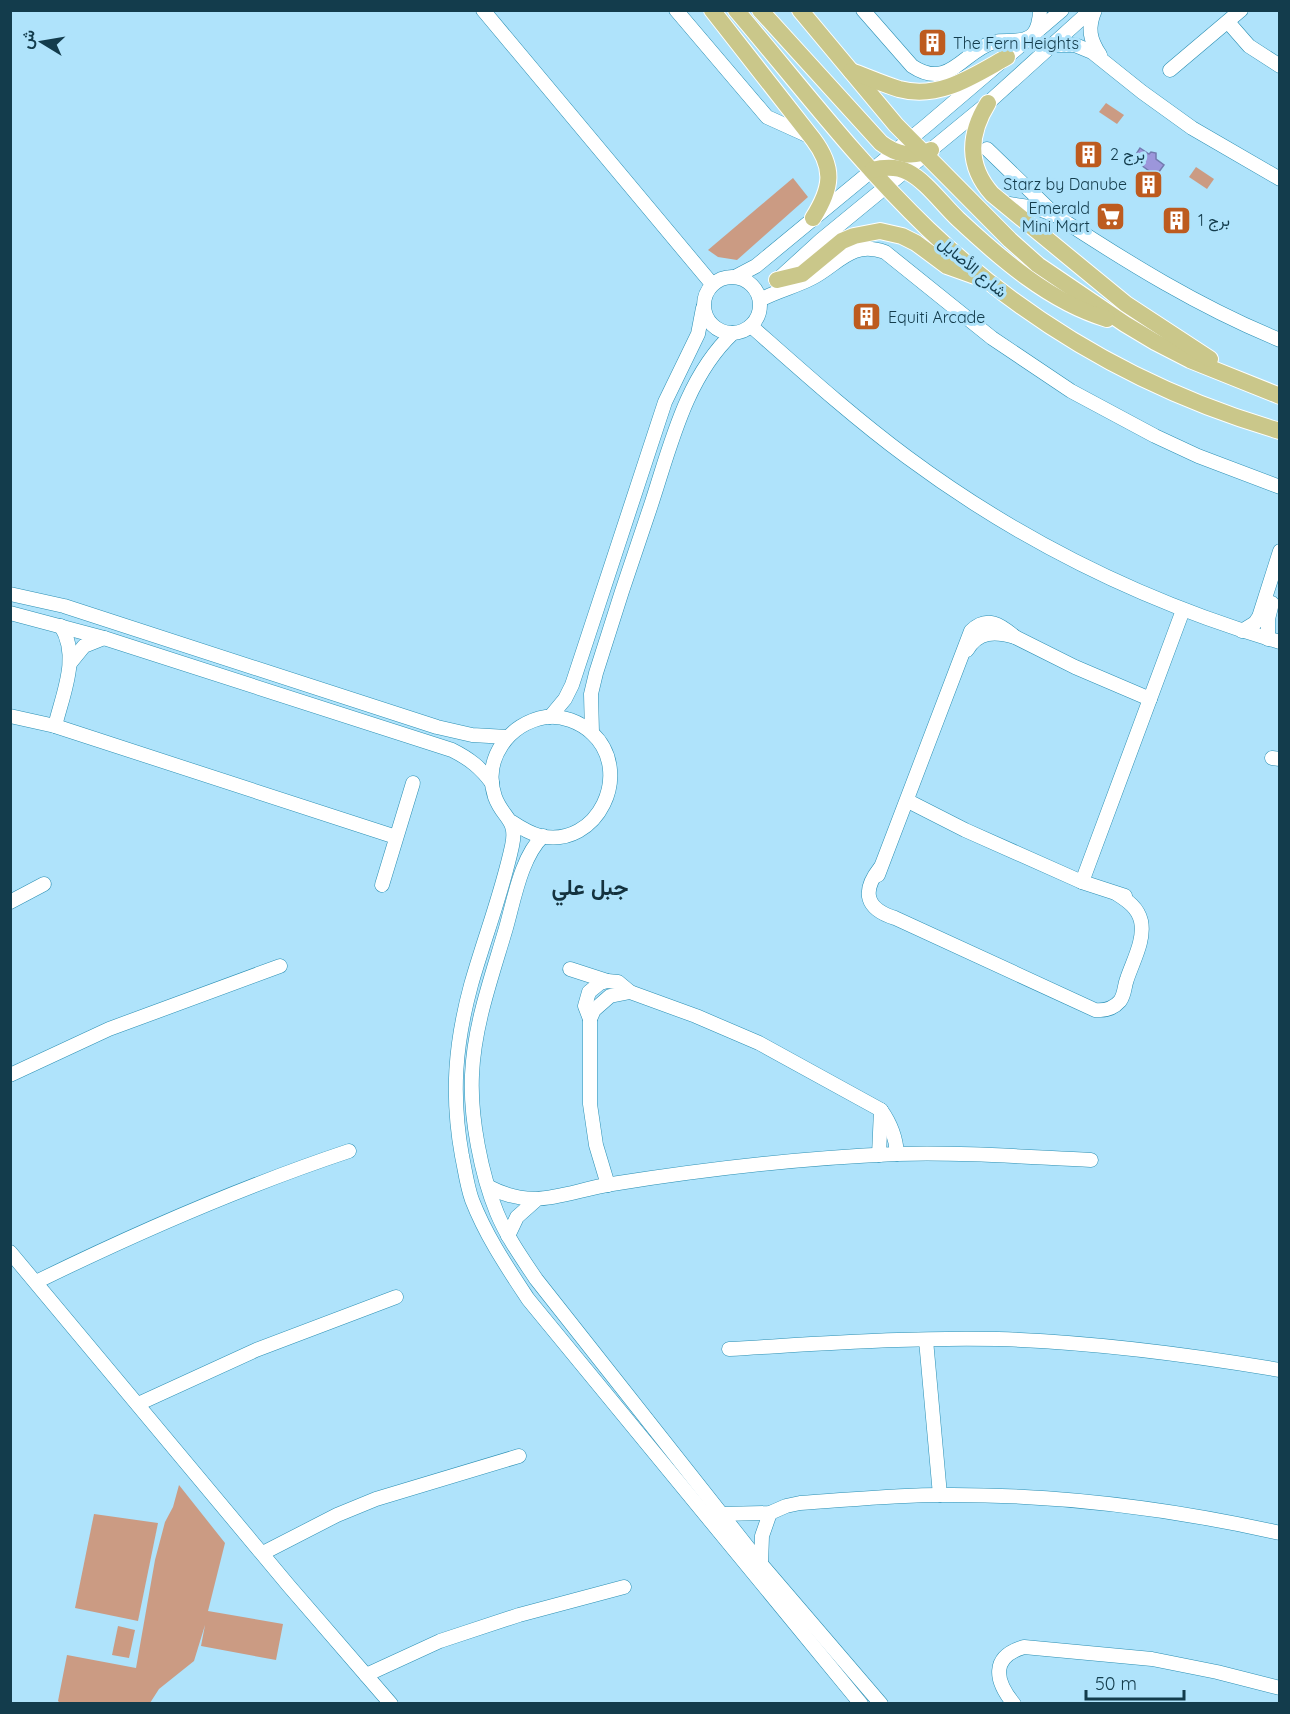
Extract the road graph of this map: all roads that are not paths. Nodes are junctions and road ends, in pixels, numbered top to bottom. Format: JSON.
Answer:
{"nodes":[{"id":1,"x":483,"y":10,"type":"edge"},
{"id":2,"x":676,"y":10,"type":"edge"},
{"id":3,"x":712,"y":10,"type":"edge"},
{"id":4,"x":736,"y":10,"type":"edge"},
{"id":5,"x":760,"y":10,"type":"edge"},
{"id":6,"x":800,"y":10,"type":"edge"},
{"id":7,"x":863,"y":10,"type":"edge"},
{"id":8,"x":1040,"y":10,"type":"edge"},
{"id":9,"x":1062,"y":10,"type":"edge"},
{"id":10,"x":1093,"y":10,"type":"edge"},
{"id":11,"x":1241,"y":10,"type":"edge"},
{"id":12,"x":1228,"y":22,"type":"junction"},
{"id":13,"x":1031,"y":36,"type":"junction"},
{"id":14,"x":1052,"y":45,"type":"junction"},
{"id":15,"x":1007,"y":57,"type":"junction"},
{"id":16,"x":1105,"y":62,"type":"junction"},
{"id":17,"x":1280,"y":66,"type":"edge"},
{"id":18,"x":848,"y":69,"type":"junction"},
{"id":19,"x":1170,"y":70,"type":"dead end"},
{"id":20,"x":988,"y":103,"type":"junction"},
{"id":21,"x":813,"y":139,"type":"junction"},
{"id":22,"x":987,"y":149,"type":"dead end"},
{"id":23,"x":927,"y":152,"type":"junction"},
{"id":24,"x":899,"y":165,"type":"junction"},
{"id":25,"x":872,"y":170,"type":"junction"},
{"id":26,"x":1280,"y":178,"type":"edge"},
{"id":27,"x":1003,"y":203,"type":"junction"},
{"id":28,"x":1055,"y":214,"type":"junction"},
{"id":29,"x":813,"y":218,"type":"junction"},
{"id":30,"x":737,"y":276,"type":"junction"},
{"id":31,"x":777,"y":280,"type":"junction"},
{"id":32,"x":988,"y":280,"type":"junction"},
{"id":33,"x":711,"y":284,"type":"junction"},
{"id":34,"x":762,"y":301,"type":"junction"},
{"id":35,"x":703,"y":308,"type":"junction"},
{"id":36,"x":1125,"y":324,"type":"junction"},
{"id":37,"x":751,"y":326,"type":"junction"},
{"id":38,"x":733,"y":333,"type":"junction"},
{"id":39,"x":1277,"y":335,"type":"edge"},
{"id":40,"x":1251,"y":386,"type":"junction"},
{"id":41,"x":1280,"y":396,"type":"edge"},
{"id":42,"x":1280,"y":431,"type":"edge"},
{"id":43,"x":1280,"y":487,"type":"edge"},
{"id":44,"x":1280,"y":551,"type":"edge"},
{"id":45,"x":1280,"y":580,"type":"edge"},
{"id":46,"x":10,"y":594,"type":"edge"},
{"id":47,"x":1183,"y":610,"type":"junction"},
{"id":48,"x":10,"y":613,"type":"edge"},
{"id":49,"x":61,"y":626,"type":"junction"},
{"id":50,"x":1242,"y":631,"type":"junction"},
{"id":51,"x":104,"y":638,"type":"junction"},
{"id":52,"x":1274,"y":641,"type":"edge"},
{"id":53,"x":71,"y":662,"type":"junction"},
{"id":54,"x":1150,"y":699,"type":"junction"},
{"id":55,"x":10,"y":716,"type":"edge"},
{"id":56,"x":550,"y":717,"type":"junction"},
{"id":57,"x":55,"y":726,"type":"junction"},
{"id":58,"x":592,"y":733,"type":"junction"},
{"id":59,"x":507,"y":737,"type":"junction"},
{"id":60,"x":413,"y":783,"type":"dead end"},
{"id":61,"x":492,"y":783,"type":"junction"},
{"id":62,"x":908,"y":801,"type":"junction"},
{"id":63,"x":512,"y":822,"type":"junction"},
{"id":64,"x":543,"y":836,"type":"junction"},
{"id":65,"x":396,"y":837,"type":"junction"},
{"id":66,"x":1082,"y":882,"type":"junction"},
{"id":67,"x":45,"y":884,"type":"dead end"},
{"id":68,"x":382,"y":885,"type":"dead end"},
{"id":69,"x":10,"y":902,"type":"edge"},
{"id":70,"x":280,"y":966,"type":"dead end"},
{"id":71,"x":570,"y":969,"type":"dead end"},
{"id":72,"x":607,"y":981,"type":"junction"},
{"id":73,"x":630,"y":992,"type":"junction"},
{"id":74,"x":590,"y":1019,"type":"junction"},
{"id":75,"x":10,"y":1075,"type":"edge"},
{"id":76,"x":881,"y":1110,"type":"junction"},
{"id":77,"x":349,"y":1151,"type":"dead end"},
{"id":78,"x":897,"y":1154,"type":"junction"},
{"id":79,"x":879,"y":1155,"type":"junction"},
{"id":80,"x":1091,"y":1160,"type":"dead end"},
{"id":81,"x":608,"y":1185,"type":"junction"},
{"id":82,"x":489,"y":1187,"type":"junction"},
{"id":83,"x":535,"y":1200,"type":"junction"},
{"id":84,"x":508,"y":1236,"type":"junction"},
{"id":85,"x":10,"y":1252,"type":"edge"},
{"id":86,"x":36,"y":1282,"type":"junction"},
{"id":87,"x":396,"y":1297,"type":"dead end"},
{"id":88,"x":926,"y":1340,"type":"junction"},
{"id":89,"x":729,"y":1348,"type":"dead end"},
{"id":90,"x":1280,"y":1370,"type":"edge"},
{"id":91,"x":138,"y":1404,"type":"junction"},
{"id":92,"x":519,"y":1456,"type":"dead end"},
{"id":93,"x":940,"y":1495,"type":"junction"},
{"id":94,"x":770,"y":1513,"type":"junction"},
{"id":95,"x":721,"y":1514,"type":"junction"},
{"id":96,"x":1280,"y":1533,"type":"edge"},
{"id":97,"x":263,"y":1553,"type":"junction"},
{"id":98,"x":761,"y":1564,"type":"junction"},
{"id":99,"x":624,"y":1587,"type":"dead end"},
{"id":100,"x":366,"y":1675,"type":"junction"},
{"id":101,"x":1280,"y":1688,"type":"edge"},
{"id":102,"x":391,"y":1704,"type":"edge"},
{"id":103,"x":861,"y":1704,"type":"edge"},
{"id":104,"x":881,"y":1704,"type":"edge"},
{"id":105,"x":1014,"y":1704,"type":"edge"}],
"edges":[{"from":1,"to":33,"type":"street"},
{"from":2,"to":21,"type":"street"},
{"from":3,"to":21,"type":"main road"},
{"from":4,"to":25,"type":"main road","name":"شارع الأصايل"},
{"from":5,"to":24,"type":"main road"},
{"from":6,"to":18,"type":"main road"},
{"from":7,"to":13,"type":"street"},
{"from":8,"to":13,"type":"street"},
{"from":9,"to":13,"type":"street"},
{"from":10,"to":14,"type":"street"},
{"from":10,"to":16,"type":"street"},
{"from":11,"to":12,"type":"street"},
{"from":12,"to":17,"type":"street"},
{"from":12,"to":19,"type":"street"},
{"from":13,"to":15,"type":"street"},
{"from":14,"to":16,"type":"street"},
{"from":14,"to":20,"type":"street"},
{"from":15,"to":18,"type":"main road"},
{"from":15,"to":24,"type":"street"},
{"from":16,"to":26,"type":"street"},
{"from":18,"to":24,"type":"main road"},
{"from":20,"to":23,"type":"street"},
{"from":20,"to":27,"type":"main road"},
{"from":21,"to":29,"type":"main road"},
{"from":22,"to":28,"type":"street"},
{"from":23,"to":24,"type":"main road"},
{"from":23,"to":36,"type":"main road"},
{"from":24,"to":25,"type":"main road","name":"شارع الأصايل"},
{"from":24,"to":25,"type":"street"},
{"from":24,"to":31,"type":"street"},
{"from":24,"to":32,"type":"main road","name":"شارع الأصايل"},
{"from":24,"to":36,"type":"main road"},
{"from":25,"to":29,"type":"street"},
{"from":27,"to":28,"type":"street"},
{"from":27,"to":40,"type":"main road"},
{"from":28,"to":39,"type":"street"},
{"from":29,"to":30,"type":"street"},
{"from":30,"to":33,"type":"street"},
{"from":30,"to":34,"type":"street"},
{"from":31,"to":32,"type":"main road"},
{"from":31,"to":34,"type":"street"},
{"from":32,"to":42,"type":"main road","name":"شارع الأصايل"},
{"from":33,"to":35,"type":"street"},
{"from":34,"to":37,"type":"street"},
{"from":34,"to":43,"type":"street"},
{"from":35,"to":38,"type":"street"},
{"from":35,"to":56,"type":"street"},
{"from":36,"to":40,"type":"main road"},
{"from":37,"to":38,"type":"street"},
{"from":37,"to":47,"type":"street"},
{"from":38,"to":58,"type":"street"},
{"from":40,"to":41,"type":"main road"},
{"from":44,"to":50,"type":"street"},
{"from":45,"to":52,"type":"street"},
{"from":46,"to":59,"type":"street"},
{"from":47,"to":50,"type":"street"},
{"from":47,"to":54,"type":"street"},
{"from":48,"to":49,"type":"street"},
{"from":49,"to":51,"type":"street"},
{"from":49,"to":53,"type":"street"},
{"from":50,"to":52,"type":"street"},
{"from":51,"to":53,"type":"street"},
{"from":51,"to":61,"type":"street"},
{"from":53,"to":57,"type":"street"},
{"from":54,"to":62,"type":"street"},
{"from":54,"to":66,"type":"street"},
{"from":55,"to":57,"type":"street"},
{"from":56,"to":58,"type":"street"},
{"from":56,"to":59,"type":"street"},
{"from":57,"to":65,"type":"street"},
{"from":58,"to":64,"type":"street"},
{"from":59,"to":61,"type":"street"},
{"from":60,"to":65,"type":"street"},
{"from":61,"to":63,"type":"street"},
{"from":62,"to":66,"type":"street"},
{"from":62,"to":66,"type":"street"},
{"from":63,"to":64,"type":"street"},
{"from":63,"to":103,"type":"street"},
{"from":64,"to":82,"type":"street"},
{"from":65,"to":68,"type":"street"},
{"from":67,"to":69,"type":"street"},
{"from":70,"to":75,"type":"street"},
{"from":71,"to":72,"type":"street"},
{"from":72,"to":73,"type":"street"},
{"from":72,"to":74,"type":"street"},
{"from":73,"to":74,"type":"street"},
{"from":73,"to":76,"type":"street"},
{"from":74,"to":81,"type":"street"},
{"from":76,"to":78,"type":"street"},
{"from":76,"to":79,"type":"street"},
{"from":77,"to":86,"type":"street"},
{"from":78,"to":79,"type":"street"},
{"from":78,"to":80,"type":"street"},
{"from":79,"to":81,"type":"street"},
{"from":81,"to":83,"type":"street"},
{"from":82,"to":83,"type":"street"},
{"from":82,"to":84,"type":"street"},
{"from":83,"to":84,"type":"street"},
{"from":84,"to":95,"type":"street"},
{"from":85,"to":86,"type":"street"},
{"from":86,"to":91,"type":"street"},
{"from":87,"to":91,"type":"street"},
{"from":88,"to":89,"type":"street"},
{"from":88,"to":90,"type":"street"},
{"from":88,"to":93,"type":"street"},
{"from":91,"to":97,"type":"street"},
{"from":92,"to":97,"type":"street"},
{"from":93,"to":94,"type":"street"},
{"from":93,"to":96,"type":"street"},
{"from":94,"to":95,"type":"street"},
{"from":94,"to":98,"type":"street"},
{"from":95,"to":98,"type":"street"},
{"from":97,"to":100,"type":"street"},
{"from":98,"to":104,"type":"street"},
{"from":99,"to":100,"type":"street"},
{"from":100,"to":102,"type":"street"},
{"from":101,"to":105,"type":"street"}]}
